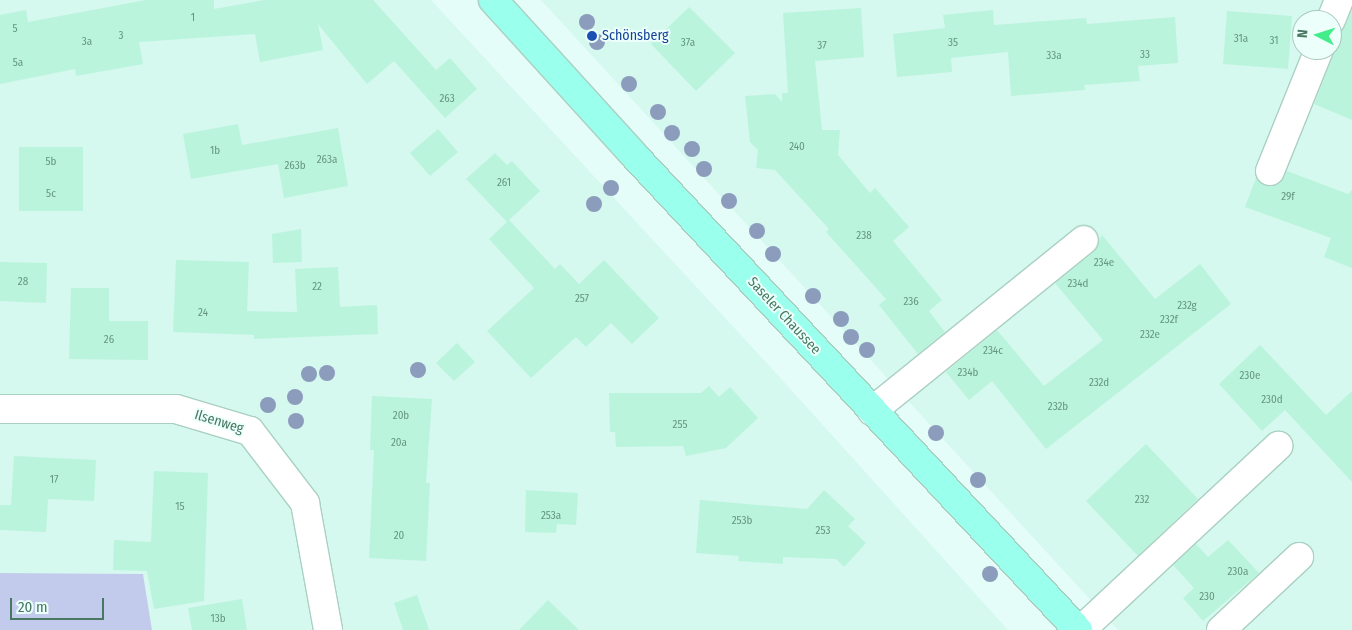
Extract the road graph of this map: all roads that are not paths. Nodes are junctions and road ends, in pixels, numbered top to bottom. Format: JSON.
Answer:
{"nodes":[{"id":1,"x":496,"y":1,"type":"edge"},
{"id":2,"x":1314,"y":60,"type":"edge"},
{"id":3,"x":1270,"y":171,"type":"dead end"},
{"id":4,"x":1084,"y":240,"type":"dead end"},
{"id":5,"x":0,"y":409,"type":"edge"},
{"id":6,"x":872,"y":411,"type":"junction"},
{"id":7,"x":1278,"y":446,"type":"dead end"},
{"id":8,"x":1299,"y":557,"type":"dead end"},
{"id":9,"x":328,"y":630,"type":"edge"},
{"id":10,"x":1078,"y":630,"type":"edge"},
{"id":11,"x":1082,"y":630,"type":"edge"},
{"id":12,"x":1222,"y":630,"type":"edge"}],
"edges":[{"from":1,"to":6,"type":"main road","name":"Saseler Chaussee"},
{"from":2,"to":3,"type":"street"},
{"from":4,"to":6,"type":"street"},
{"from":5,"to":9,"type":"street","name":"Ilsenweg"},
{"from":6,"to":10,"type":"main road","name":"Saseler Chaussee"},
{"from":7,"to":11,"type":"street"},
{"from":8,"to":12,"type":"street"}]}
